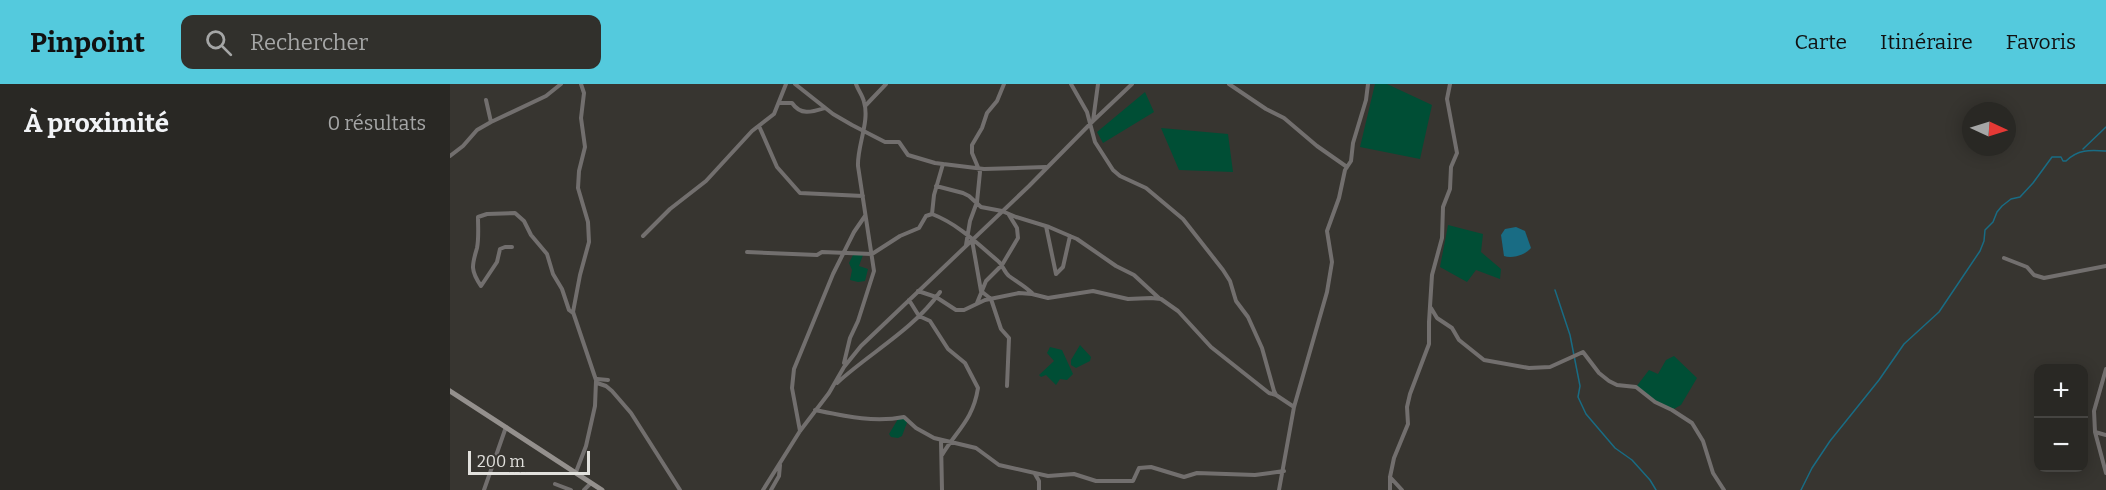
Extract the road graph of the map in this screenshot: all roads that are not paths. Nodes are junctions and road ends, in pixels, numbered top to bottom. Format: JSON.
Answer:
{"nodes":[{"id":1,"x":561,"y":84,"type":"edge"},
{"id":2,"x":581,"y":84,"type":"edge"},
{"id":3,"x":786,"y":84,"type":"edge"},
{"id":4,"x":795,"y":84,"type":"edge"},
{"id":5,"x":856,"y":84,"type":"edge"},
{"id":6,"x":886,"y":84,"type":"edge"},
{"id":7,"x":1004,"y":84,"type":"edge"},
{"id":8,"x":1071,"y":84,"type":"edge"},
{"id":9,"x":1098,"y":84,"type":"edge"},
{"id":10,"x":1132,"y":84,"type":"edge"},
{"id":11,"x":1229,"y":84,"type":"edge"},
{"id":12,"x":1368,"y":84,"type":"edge"},
{"id":13,"x":1450,"y":84,"type":"edge"},
{"id":14,"x":486,"y":100,"type":"dead end"},
{"id":15,"x":779,"y":103,"type":"junction"},
{"id":16,"x":865,"y":105,"type":"junction"},
{"id":17,"x":826,"y":108,"type":"junction"},
{"id":18,"x":491,"y":122,"type":"junction"},
{"id":19,"x":1091,"y":122,"type":"junction"},
{"id":20,"x":759,"y":126,"type":"junction"},
{"id":21,"x":864,"y":130,"type":"junction"},
{"id":22,"x":450,"y":156,"type":"edge"},
{"id":23,"x":943,"y":164,"type":"junction"},
{"id":24,"x":1047,"y":167,"type":"junction"},
{"id":25,"x":1347,"y":167,"type":"junction"},
{"id":26,"x":979,"y":168,"type":"junction"},
{"id":27,"x":936,"y":186,"type":"junction"},
{"id":28,"x":863,"y":195,"type":"junction"},
{"id":29,"x":977,"y":202,"type":"junction"},
{"id":30,"x":1002,"y":211,"type":"junction"},
{"id":31,"x":932,"y":214,"type":"junction"},
{"id":32,"x":866,"y":215,"type":"junction"},
{"id":33,"x":1009,"y":215,"type":"junction"},
{"id":34,"x":1046,"y":226,"type":"junction"},
{"id":35,"x":642,"y":236,"type":"dead end"},
{"id":36,"x":1070,"y":236,"type":"junction"},
{"id":37,"x":970,"y":238,"type":"junction"},
{"id":38,"x":512,"y":247,"type":"dead end"},
{"id":39,"x":747,"y":252,"type":"dead end"},
{"id":40,"x":843,"y":254,"type":"junction"},
{"id":41,"x":872,"y":254,"type":"junction"},
{"id":42,"x":2004,"y":258,"type":"dead end"},
{"id":43,"x":1002,"y":265,"type":"junction"},
{"id":44,"x":2106,"y":266,"type":"edge"},
{"id":45,"x":918,"y":291,"type":"junction"},
{"id":46,"x":981,"y":291,"type":"junction"},
{"id":47,"x":940,"y":292,"type":"dead end"},
{"id":48,"x":1032,"y":294,"type":"junction"},
{"id":49,"x":936,"y":297,"type":"junction"},
{"id":50,"x":991,"y":299,"type":"junction"},
{"id":51,"x":1161,"y":299,"type":"junction"},
{"id":52,"x":909,"y":300,"type":"junction"},
{"id":53,"x":977,"y":304,"type":"junction"},
{"id":54,"x":1430,"y":308,"type":"junction"},
{"id":55,"x":574,"y":314,"type":"junction"},
{"id":56,"x":919,"y":316,"type":"junction"},
{"id":57,"x":844,"y":367,"type":"junction"},
{"id":58,"x":2106,"y":369,"type":"edge"},
{"id":59,"x":596,"y":377,"type":"junction"},
{"id":60,"x":608,"y":380,"type":"dead end"},
{"id":61,"x":1007,"y":386,"type":"dead end"},
{"id":62,"x":832,"y":387,"type":"junction"},
{"id":63,"x":452,"y":394,"type":"edge"},
{"id":64,"x":1276,"y":395,"type":"junction"},
{"id":65,"x":1294,"y":407,"type":"junction"},
{"id":66,"x":814,"y":410,"type":"junction"},
{"id":67,"x":506,"y":428,"type":"junction"},
{"id":68,"x":800,"y":431,"type":"junction"},
{"id":69,"x":2095,"y":432,"type":"junction"},
{"id":70,"x":2106,"y":435,"type":"edge"},
{"id":71,"x":940,"y":441,"type":"junction"},
{"id":72,"x":950,"y":443,"type":"junction"},
{"id":73,"x":942,"y":455,"type":"junction"},
{"id":74,"x":780,"y":464,"type":"junction"},
{"id":75,"x":1284,"y":471,"type":"junction"},
{"id":76,"x":575,"y":473,"type":"junction"},
{"id":77,"x":1034,"y":473,"type":"junction"},
{"id":78,"x":2106,"y":473,"type":"edge"},
{"id":79,"x":1390,"y":477,"type":"junction"},
{"id":80,"x":591,"y":483,"type":"junction"},
{"id":81,"x":555,"y":484,"type":"dead end"},
{"id":82,"x":484,"y":490,"type":"edge"},
{"id":83,"x":571,"y":490,"type":"edge"},
{"id":84,"x":584,"y":490,"type":"edge"},
{"id":85,"x":602,"y":490,"type":"edge"},
{"id":86,"x":680,"y":490,"type":"edge"},
{"id":87,"x":763,"y":490,"type":"edge"},
{"id":88,"x":771,"y":490,"type":"edge"},
{"id":89,"x":942,"y":490,"type":"edge"},
{"id":90,"x":1039,"y":490,"type":"edge"},
{"id":91,"x":1279,"y":490,"type":"edge"},
{"id":92,"x":1390,"y":490,"type":"edge"},
{"id":93,"x":1402,"y":490,"type":"edge"},
{"id":94,"x":1724,"y":490,"type":"edge"}],
"edges":[{"from":1,"to":18,"type":"street"},
{"from":2,"to":55,"type":"street"},
{"from":3,"to":15,"type":"street"},
{"from":4,"to":17,"type":"street"},
{"from":5,"to":16,"type":"street"},
{"from":6,"to":16,"type":"street"},
{"from":7,"to":26,"type":"street"},
{"from":8,"to":19,"type":"street"},
{"from":9,"to":19,"type":"street"},
{"from":10,"to":19,"type":"street"},
{"from":11,"to":25,"type":"street"},
{"from":12,"to":25,"type":"street"},
{"from":13,"to":54,"type":"street"},
{"from":14,"to":18,"type":"street"},
{"from":15,"to":17,"type":"street"},
{"from":15,"to":20,"type":"street"},
{"from":16,"to":21,"type":"street"},
{"from":17,"to":21,"type":"street"},
{"from":18,"to":22,"type":"street"},
{"from":19,"to":24,"type":"street"},
{"from":19,"to":64,"type":"street"},
{"from":20,"to":28,"type":"street"},
{"from":20,"to":35,"type":"street"},
{"from":21,"to":23,"type":"street"},
{"from":21,"to":28,"type":"street"},
{"from":23,"to":26,"type":"street"},
{"from":23,"to":27,"type":"street"},
{"from":24,"to":26,"type":"street"},
{"from":24,"to":30,"type":"street"},
{"from":25,"to":65,"type":"street"},
{"from":26,"to":29,"type":"street"},
{"from":27,"to":29,"type":"street"},
{"from":27,"to":31,"type":"street"},
{"from":28,"to":32,"type":"street"},
{"from":29,"to":30,"type":"street"},
{"from":29,"to":37,"type":"street"},
{"from":30,"to":33,"type":"street"},
{"from":30,"to":37,"type":"street"},
{"from":31,"to":37,"type":"street"},
{"from":31,"to":41,"type":"street"},
{"from":32,"to":40,"type":"street"},
{"from":32,"to":41,"type":"street"},
{"from":33,"to":34,"type":"street"},
{"from":33,"to":43,"type":"street"},
{"from":34,"to":36,"type":"street"},
{"from":34,"to":36,"type":"street"},
{"from":36,"to":51,"type":"street"},
{"from":37,"to":43,"type":"street"},
{"from":37,"to":45,"type":"street"},
{"from":37,"to":46,"type":"street"},
{"from":38,"to":55,"type":"street"},
{"from":39,"to":40,"type":"street"},
{"from":40,"to":41,"type":"street"},
{"from":40,"to":68,"type":"street"},
{"from":41,"to":57,"type":"street"},
{"from":42,"to":44,"type":"street"},
{"from":43,"to":46,"type":"street"},
{"from":43,"to":48,"type":"street"},
{"from":45,"to":49,"type":"street"},
{"from":45,"to":52,"type":"street"},
{"from":46,"to":50,"type":"street"},
{"from":46,"to":53,"type":"street"},
{"from":47,"to":49,"type":"street"},
{"from":48,"to":50,"type":"street"},
{"from":48,"to":51,"type":"street"},
{"from":49,"to":53,"type":"street"},
{"from":49,"to":56,"type":"street"},
{"from":50,"to":53,"type":"street"},
{"from":50,"to":61,"type":"street"},
{"from":51,"to":64,"type":"street"},
{"from":52,"to":56,"type":"street"},
{"from":52,"to":57,"type":"street"},
{"from":54,"to":79,"type":"street"},
{"from":54,"to":94,"type":"street"},
{"from":55,"to":59,"type":"street"},
{"from":56,"to":62,"type":"street"},
{"from":56,"to":72,"type":"street"},
{"from":57,"to":62,"type":"street"},
{"from":58,"to":69,"type":"street"},
{"from":59,"to":60,"type":"street"},
{"from":59,"to":76,"type":"street"},
{"from":59,"to":86,"type":"street"},
{"from":62,"to":66,"type":"street"},
{"from":63,"to":67,"type":"street"},
{"from":64,"to":65,"type":"street"},
{"from":65,"to":75,"type":"street"},
{"from":66,"to":68,"type":"street"},
{"from":66,"to":71,"type":"street"},
{"from":67,"to":76,"type":"street"},
{"from":67,"to":82,"type":"street"},
{"from":68,"to":74,"type":"street"},
{"from":69,"to":70,"type":"street"},
{"from":69,"to":78,"type":"street"},
{"from":71,"to":72,"type":"street"},
{"from":71,"to":73,"type":"street"},
{"from":72,"to":73,"type":"street"},
{"from":72,"to":77,"type":"street"},
{"from":73,"to":89,"type":"street"},
{"from":74,"to":87,"type":"street"},
{"from":74,"to":88,"type":"street"},
{"from":75,"to":77,"type":"street"},
{"from":75,"to":91,"type":"street"},
{"from":76,"to":80,"type":"street"},
{"from":77,"to":90,"type":"street"},
{"from":79,"to":92,"type":"street"},
{"from":79,"to":93,"type":"street"},
{"from":80,"to":84,"type":"street"},
{"from":80,"to":85,"type":"street"},
{"from":81,"to":83,"type":"street"}]}
